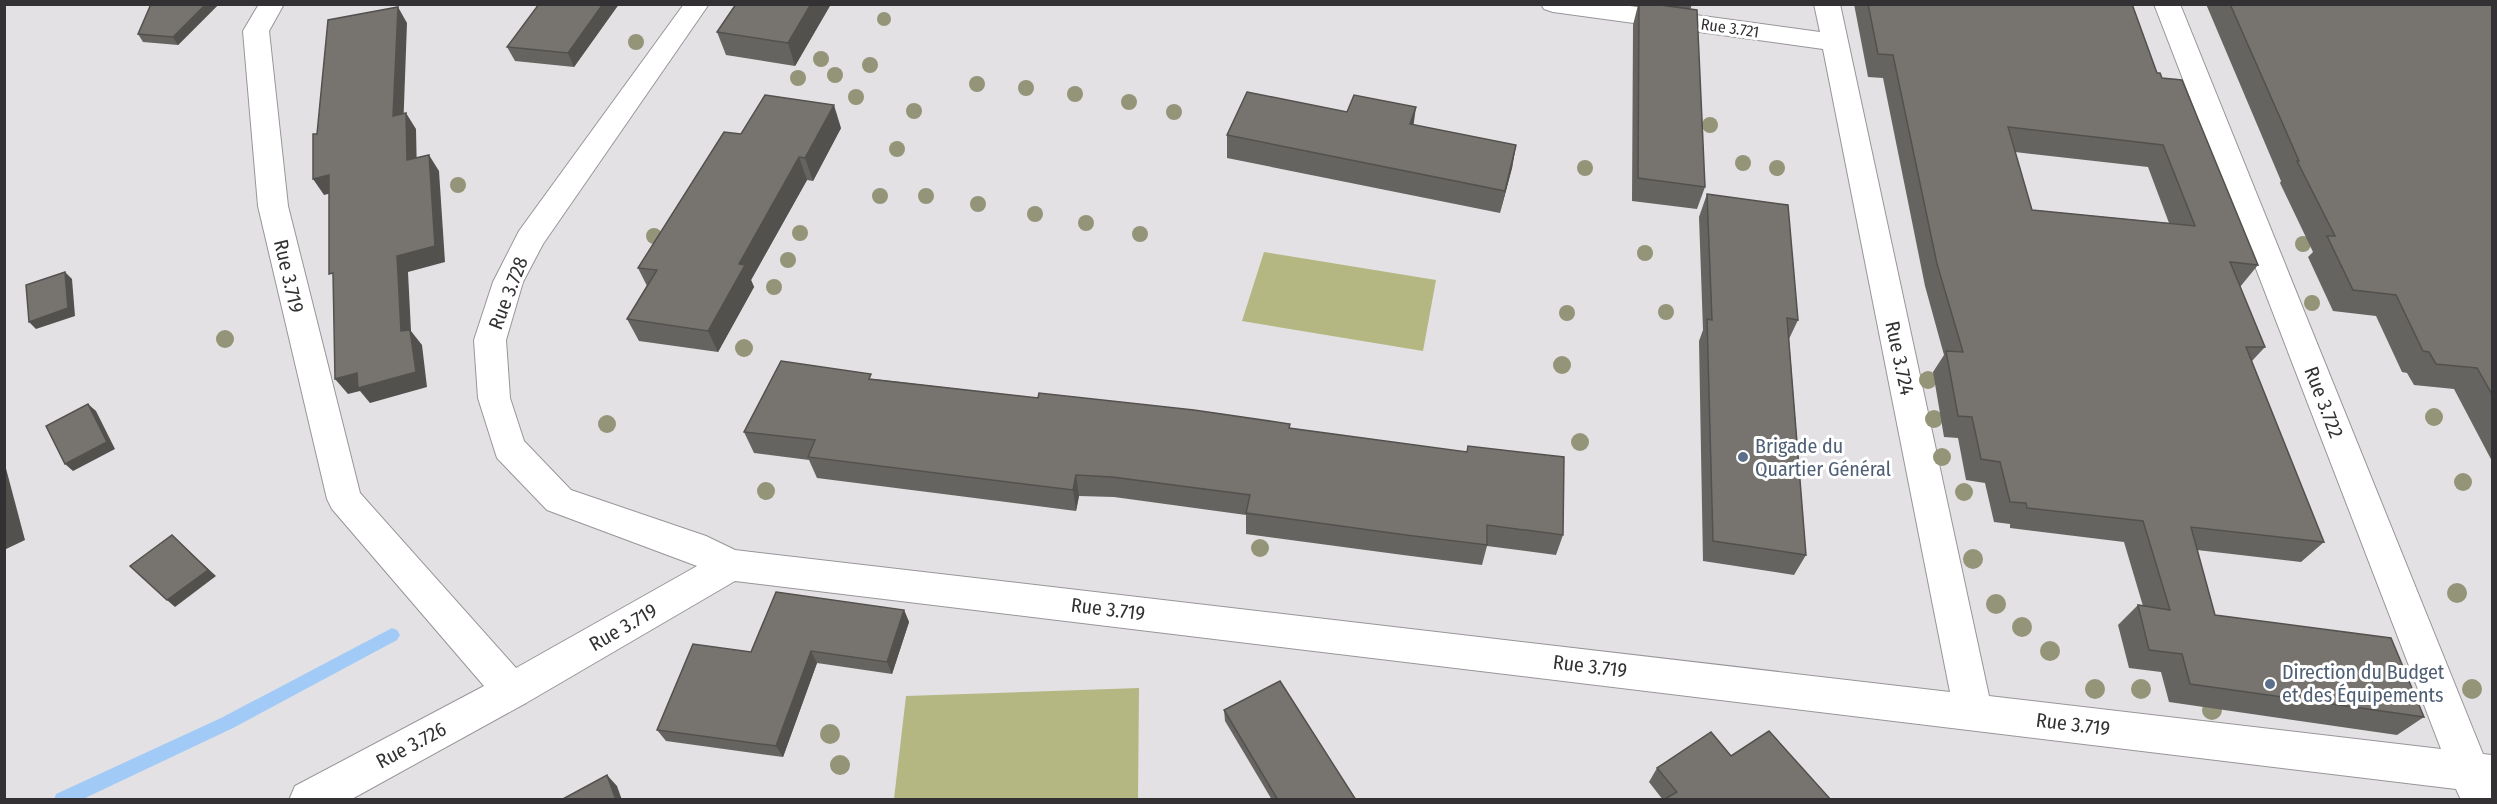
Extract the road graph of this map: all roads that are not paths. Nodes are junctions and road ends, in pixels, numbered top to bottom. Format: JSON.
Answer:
{"nodes":[{"id":1,"x":272,"y":4,"type":"edge"},
{"id":2,"x":696,"y":4,"type":"edge"},
{"id":3,"x":1553,"y":4,"type":"edge"},
{"id":4,"x":1827,"y":4,"type":"edge"},
{"id":5,"x":2167,"y":4,"type":"edge"},
{"id":6,"x":1835,"y":42,"type":"junction"},
{"id":7,"x":731,"y":565,"type":"junction"},
{"id":8,"x":512,"y":691,"type":"junction"},
{"id":9,"x":1973,"y":711,"type":"junction"},
{"id":10,"x":2481,"y":782,"type":"edge"},
{"id":11,"x":309,"y":800,"type":"edge"}],
"edges":[{"from":1,"to":8,"type":"street","name":"Rue 3.719"},
{"from":2,"to":7,"type":"street","name":"Rue 3.728"},
{"from":3,"to":6,"type":"street","name":"Rue 3.721"},
{"from":4,"to":6,"type":"street","name":"Rue 3.724"},
{"from":5,"to":10,"type":"street","name":"Rue 3.722"},
{"from":6,"to":9,"type":"street","name":"Rue 3.724"},
{"from":7,"to":8,"type":"street","name":"Rue 3.719"},
{"from":7,"to":9,"type":"street","name":"Rue 3.719"},
{"from":8,"to":11,"type":"street","name":"Rue 3.726"},
{"from":9,"to":10,"type":"street","name":"Rue 3.719"}]}
